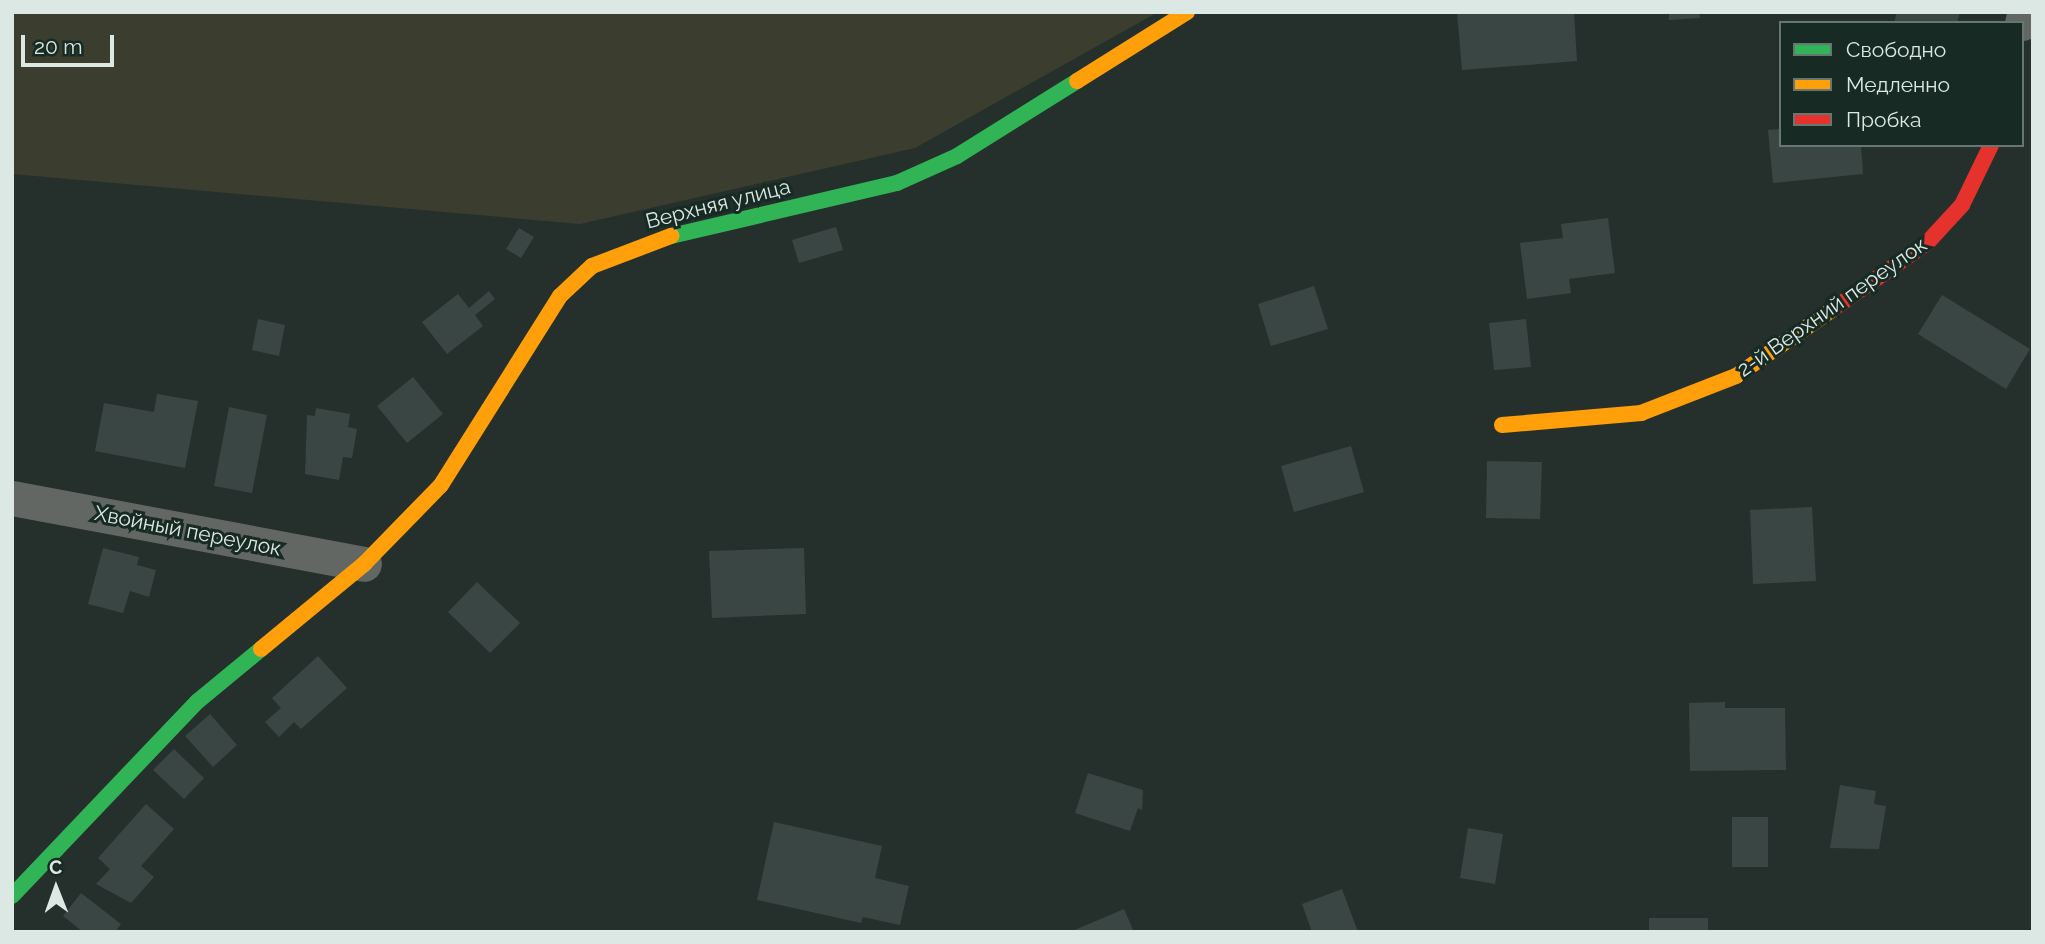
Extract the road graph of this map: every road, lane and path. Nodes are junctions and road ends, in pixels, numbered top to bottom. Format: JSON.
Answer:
{"nodes":[{"id":1,"x":1186,"y":12,"type":"edge"},
{"id":2,"x":1990,"y":147,"type":"edge"},
{"id":3,"x":1502,"y":425,"type":"dead end"},
{"id":4,"x":12,"y":498,"type":"edge"},
{"id":5,"x":363,"y":564,"type":"junction"},
{"id":6,"x":12,"y":896,"type":"edge"}],
"edges":[{"from":1,"to":5,"type":"street","name":"Верхняя улица"},
{"from":2,"to":3,"type":"street","name":"2-й Верхний переулок"},
{"from":4,"to":5,"type":"street","name":"Хвойный переулок"},
{"from":5,"to":6,"type":"street","name":"Верхняя улица"}]}
